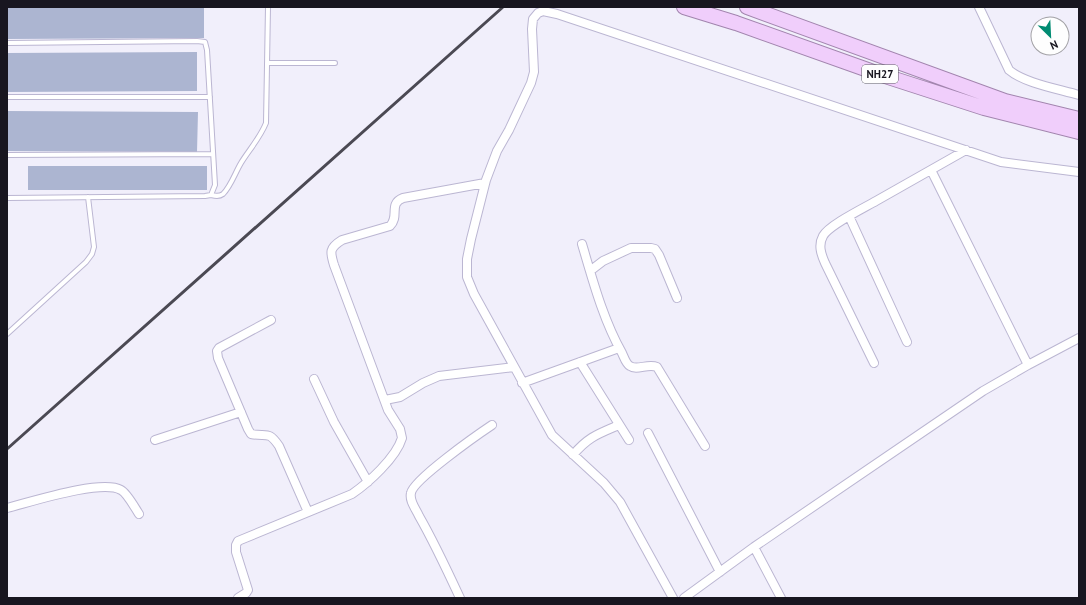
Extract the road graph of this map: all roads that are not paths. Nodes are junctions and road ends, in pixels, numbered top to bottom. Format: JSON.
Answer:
{"nodes":[{"id":1,"x":268,"y":7,"type":"edge"},
{"id":2,"x":684,"y":7,"type":"edge"},
{"id":3,"x":747,"y":7,"type":"edge"},
{"id":4,"x":979,"y":7,"type":"edge"},
{"id":5,"x":7,"y":43,"type":"edge"},
{"id":6,"x":267,"y":63,"type":"junction"},
{"id":7,"x":335,"y":64,"type":"dead end"},
{"id":8,"x":1079,"y":95,"type":"edge"},
{"id":9,"x":7,"y":97,"type":"edge"},
{"id":10,"x":210,"y":97,"type":"junction"},
{"id":11,"x":1079,"y":120,"type":"edge"},
{"id":12,"x":1079,"y":132,"type":"edge"},
{"id":13,"x":966,"y":150,"type":"junction"},
{"id":14,"x":213,"y":154,"type":"junction"},
{"id":15,"x":7,"y":155,"type":"edge"},
{"id":16,"x":931,"y":170,"type":"junction"},
{"id":17,"x":1079,"y":172,"type":"edge"},
{"id":18,"x":485,"y":183,"type":"junction"},
{"id":19,"x":211,"y":195,"type":"junction"},
{"id":20,"x":88,"y":197,"type":"junction"},
{"id":21,"x":7,"y":198,"type":"edge"},
{"id":22,"x":849,"y":216,"type":"junction"},
{"id":23,"x":582,"y":244,"type":"dead end"},
{"id":24,"x":590,"y":271,"type":"junction"},
{"id":25,"x":677,"y":298,"type":"dead end"},
{"id":26,"x":271,"y":320,"type":"dead end"},
{"id":27,"x":7,"y":334,"type":"edge"},
{"id":28,"x":1079,"y":338,"type":"edge"},
{"id":29,"x":907,"y":342,"type":"dead end"},
{"id":30,"x":619,"y":348,"type":"junction"},
{"id":31,"x":580,"y":362,"type":"junction"},
{"id":32,"x":874,"y":363,"type":"dead end"},
{"id":33,"x":1028,"y":365,"type":"junction"},
{"id":34,"x":514,"y":367,"type":"junction"},
{"id":35,"x":314,"y":379,"type":"dead end"},
{"id":36,"x":522,"y":383,"type":"junction"},
{"id":37,"x":385,"y":400,"type":"junction"},
{"id":38,"x":241,"y":412,"type":"junction"},
{"id":39,"x":492,"y":425,"type":"dead end"},
{"id":40,"x":619,"y":425,"type":"junction"},
{"id":41,"x":648,"y":433,"type":"dead end"},
{"id":42,"x":155,"y":440,"type":"dead end"},
{"id":43,"x":629,"y":440,"type":"dead end"},
{"id":44,"x":705,"y":446,"type":"dead end"},
{"id":45,"x":573,"y":455,"type":"junction"},
{"id":46,"x":368,"y":482,"type":"junction"},
{"id":47,"x":7,"y":508,"type":"edge"},
{"id":48,"x":308,"y":512,"type":"junction"},
{"id":49,"x":139,"y":514,"type":"dead end"},
{"id":50,"x":754,"y":547,"type":"junction"},
{"id":51,"x":720,"y":572,"type":"junction"},
{"id":52,"x":238,"y":598,"type":"edge"},
{"id":53,"x":460,"y":598,"type":"edge"},
{"id":54,"x":673,"y":598,"type":"edge"},
{"id":55,"x":684,"y":598,"type":"edge"},
{"id":56,"x":781,"y":598,"type":"edge"}],
"edges":[{"from":1,"to":6,"type":"lane"},
{"from":2,"to":12,"type":"highway","number":"NH27"},
{"from":3,"to":11,"type":"highway","number":"NH27"},
{"from":4,"to":8,"type":"street"},
{"from":5,"to":10,"type":"lane"},
{"from":6,"to":7,"type":"lane"},
{"from":6,"to":19,"type":"lane"},
{"from":9,"to":10,"type":"lane"},
{"from":10,"to":14,"type":"lane"},
{"from":13,"to":16,"type":"street"},
{"from":13,"to":17,"type":"street"},
{"from":13,"to":18,"type":"street"},
{"from":14,"to":15,"type":"lane"},
{"from":14,"to":19,"type":"lane"},
{"from":16,"to":22,"type":"street"},
{"from":16,"to":33,"type":"street"},
{"from":18,"to":34,"type":"street"},
{"from":18,"to":37,"type":"street"},
{"from":19,"to":20,"type":"lane"},
{"from":20,"to":21,"type":"lane"},
{"from":20,"to":27,"type":"lane"},
{"from":22,"to":29,"type":"street"},
{"from":22,"to":32,"type":"street"},
{"from":23,"to":24,"type":"street"},
{"from":24,"to":25,"type":"street"},
{"from":24,"to":30,"type":"street"},
{"from":26,"to":38,"type":"street"},
{"from":28,"to":33,"type":"street"},
{"from":30,"to":31,"type":"street"},
{"from":30,"to":44,"type":"street"},
{"from":31,"to":36,"type":"street"},
{"from":31,"to":40,"type":"street"},
{"from":33,"to":50,"type":"street"},
{"from":34,"to":36,"type":"street"},
{"from":34,"to":37,"type":"street"},
{"from":35,"to":46,"type":"street"},
{"from":36,"to":45,"type":"street"},
{"from":37,"to":46,"type":"street"},
{"from":38,"to":42,"type":"street"},
{"from":38,"to":48,"type":"street"},
{"from":39,"to":53,"type":"street"},
{"from":40,"to":43,"type":"street"},
{"from":40,"to":45,"type":"street"},
{"from":41,"to":51,"type":"street"},
{"from":45,"to":54,"type":"street"},
{"from":46,"to":48,"type":"street"},
{"from":47,"to":49,"type":"street"},
{"from":48,"to":52,"type":"street"},
{"from":50,"to":51,"type":"street"},
{"from":50,"to":56,"type":"street"},
{"from":51,"to":55,"type":"street"}]}
